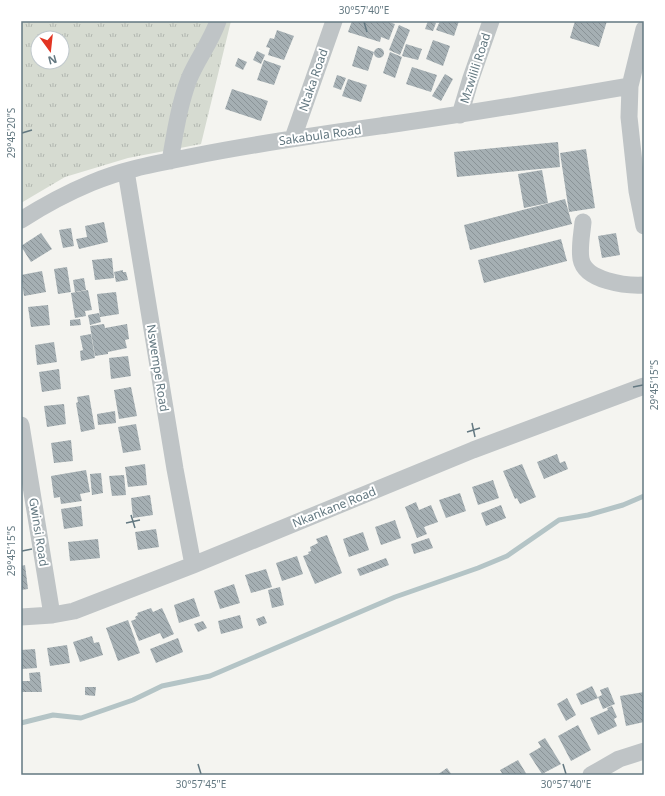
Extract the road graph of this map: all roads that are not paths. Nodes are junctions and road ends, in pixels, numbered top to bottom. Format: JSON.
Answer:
{"nodes":[{"id":1,"x":218,"y":21,"type":"edge"},
{"id":2,"x":334,"y":21,"type":"edge"},
{"id":3,"x":491,"y":21,"type":"edge"},
{"id":4,"x":644,"y":29,"type":"edge"},
{"id":5,"x":630,"y":86,"type":"junction"},
{"id":6,"x":460,"y":115,"type":"junction"},
{"id":7,"x":293,"y":138,"type":"junction"},
{"id":8,"x":170,"y":161,"type":"junction"},
{"id":9,"x":126,"y":171,"type":"junction"},
{"id":10,"x":21,"y":220,"type":"edge"},
{"id":11,"x":583,"y":222,"type":"dead end"},
{"id":12,"x":644,"y":223,"type":"edge"},
{"id":13,"x":644,"y":285,"type":"edge"},
{"id":14,"x":644,"y":386,"type":"edge"},
{"id":15,"x":21,"y":425,"type":"edge"},
{"id":16,"x":193,"y":565,"type":"junction"},
{"id":17,"x":52,"y":615,"type":"junction"},
{"id":18,"x":21,"y":617,"type":"edge"},
{"id":19,"x":644,"y":751,"type":"edge"},
{"id":20,"x":617,"y":767,"type":"edge"},
{"id":21,"x":591,"y":775,"type":"edge"}],
"edges":[{"from":1,"to":8,"type":"street"},
{"from":2,"to":7,"type":"street","name":"Ntaka Road"},
{"from":3,"to":6,"type":"street","name":"Mzwilili Road"},
{"from":4,"to":5,"type":"street"},
{"from":5,"to":6,"type":"street","name":"Sakabula Road"},
{"from":5,"to":12,"type":"street"},
{"from":6,"to":7,"type":"street","name":"Sakabula Road"},
{"from":7,"to":8,"type":"street","name":"Sakabula Road"},
{"from":8,"to":9,"type":"street","name":"Sakabula Road"},
{"from":9,"to":10,"type":"street","name":"Sakabula Road"},
{"from":9,"to":16,"type":"street","name":"Nswempe Road"},
{"from":11,"to":13,"type":"street"},
{"from":14,"to":16,"type":"street","name":"Nkankane Road"},
{"from":15,"to":17,"type":"street","name":"Gwinsi Road"},
{"from":16,"to":17,"type":"street","name":"Nkankane Road"},
{"from":17,"to":18,"type":"street","name":"Nkankane Road"},
{"from":19,"to":20,"type":"street"},
{"from":20,"to":21,"type":"street"}]}
